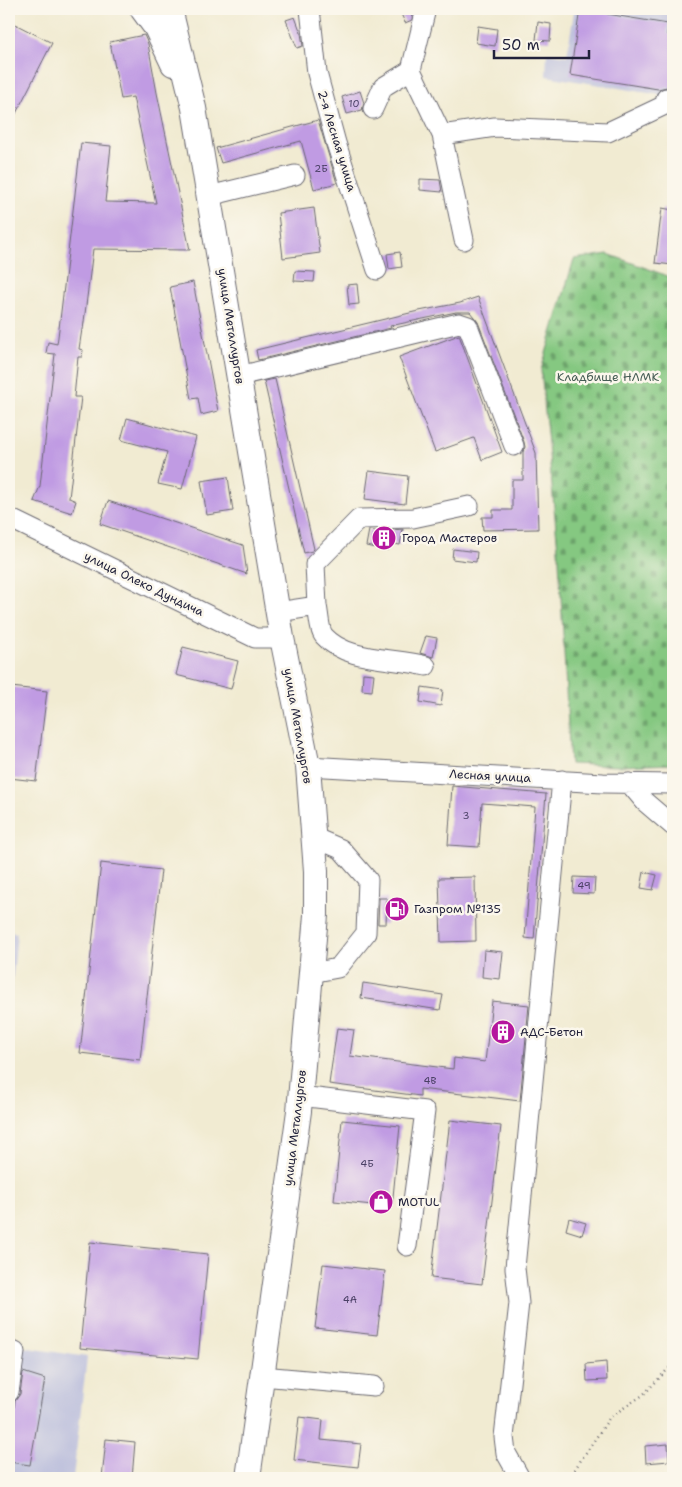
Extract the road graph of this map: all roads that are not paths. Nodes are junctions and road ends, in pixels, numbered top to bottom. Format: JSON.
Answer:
{"nodes":[{"id":1,"x":142,"y":9,"type":"edge"},
{"id":2,"x":170,"y":9,"type":"edge"},
{"id":3,"x":310,"y":9,"type":"edge"},
{"id":4,"x":426,"y":9,"type":"edge"},
{"id":5,"x":410,"y":70,"type":"junction"},
{"id":6,"x":666,"y":98,"type":"dead end"},
{"id":7,"x":194,"y":108,"type":"junction"},
{"id":8,"x":374,"y":109,"type":"dead end"},
{"id":9,"x":442,"y":135,"type":"junction"},
{"id":10,"x":294,"y":176,"type":"dead end"},
{"id":11,"x":209,"y":196,"type":"junction"},
{"id":12,"x":464,"y":240,"type":"dead end"},
{"id":13,"x":377,"y":270,"type":"dead end"},
{"id":14,"x":239,"y":376,"type":"junction"},
{"id":15,"x":514,"y":446,"type":"dead end"},
{"id":16,"x":469,"y":506,"type":"dead end"},
{"id":17,"x":9,"y":518,"type":"edge"},
{"id":18,"x":317,"y":606,"type":"junction"},
{"id":19,"x":278,"y":612,"type":"junction"},
{"id":20,"x":282,"y":638,"type":"junction"},
{"id":21,"x":426,"y":666,"type":"dead end"},
{"id":22,"x":308,"y":766,"type":"junction"},
{"id":23,"x":562,"y":780,"type":"junction"},
{"id":24,"x":629,"y":783,"type":"junction"},
{"id":25,"x":673,"y":784,"type":"edge"},
{"id":26,"x":673,"y":826,"type":"edge"},
{"id":27,"x":313,"y":837,"type":"junction"},
{"id":28,"x":311,"y":972,"type":"junction"},
{"id":29,"x":300,"y":1096,"type":"junction"},
{"id":30,"x":407,"y":1246,"type":"dead end"},
{"id":31,"x":9,"y":1350,"type":"edge"},
{"id":32,"x":262,"y":1376,"type":"junction"},
{"id":33,"x":374,"y":1386,"type":"dead end"},
{"id":34,"x":9,"y":1392,"type":"edge"},
{"id":35,"x":248,"y":1478,"type":"edge"},
{"id":36,"x":520,"y":1478,"type":"edge"}],
"edges":[{"from":1,"to":7,"type":"main road"},
{"from":2,"to":7,"type":"main road","name":"улица Металлургов"},
{"from":3,"to":13,"type":"street","name":"2-я Лесная улица"},
{"from":4,"to":5,"type":"street"},
{"from":5,"to":8,"type":"street"},
{"from":5,"to":9,"type":"street"},
{"from":6,"to":9,"type":"street"},
{"from":7,"to":11,"type":"main road","name":"улица Металлургов"},
{"from":9,"to":12,"type":"street"},
{"from":10,"to":11,"type":"street"},
{"from":11,"to":14,"type":"main road","name":"улица Металлургов"},
{"from":14,"to":15,"type":"street"},
{"from":14,"to":19,"type":"main road","name":"улица Металлургов"},
{"from":16,"to":18,"type":"street"},
{"from":17,"to":20,"type":"street","name":"улица Олеко Дундича"},
{"from":18,"to":19,"type":"street"},
{"from":18,"to":21,"type":"street"},
{"from":19,"to":20,"type":"main road","name":"улица Металлургов"},
{"from":20,"to":22,"type":"main road","name":"улица Металлургов"},
{"from":22,"to":23,"type":"street","name":"Лесная улица"},
{"from":22,"to":27,"type":"main road","name":"улица Металлургов"},
{"from":23,"to":24,"type":"street","name":"Лесная улица"},
{"from":23,"to":36,"type":"street"},
{"from":24,"to":25,"type":"street","name":"Лесная улица"},
{"from":24,"to":26,"type":"street"},
{"from":27,"to":28,"type":"main road","name":"улица Металлургов"},
{"from":27,"to":28,"type":"street"},
{"from":28,"to":29,"type":"main road","name":"улица Металлургов"},
{"from":29,"to":30,"type":"street"},
{"from":29,"to":32,"type":"main road","name":"улица Металлургов"},
{"from":31,"to":34,"type":"street"},
{"from":32,"to":33,"type":"street"},
{"from":32,"to":35,"type":"main road","name":"улица Металлургов"}]}
